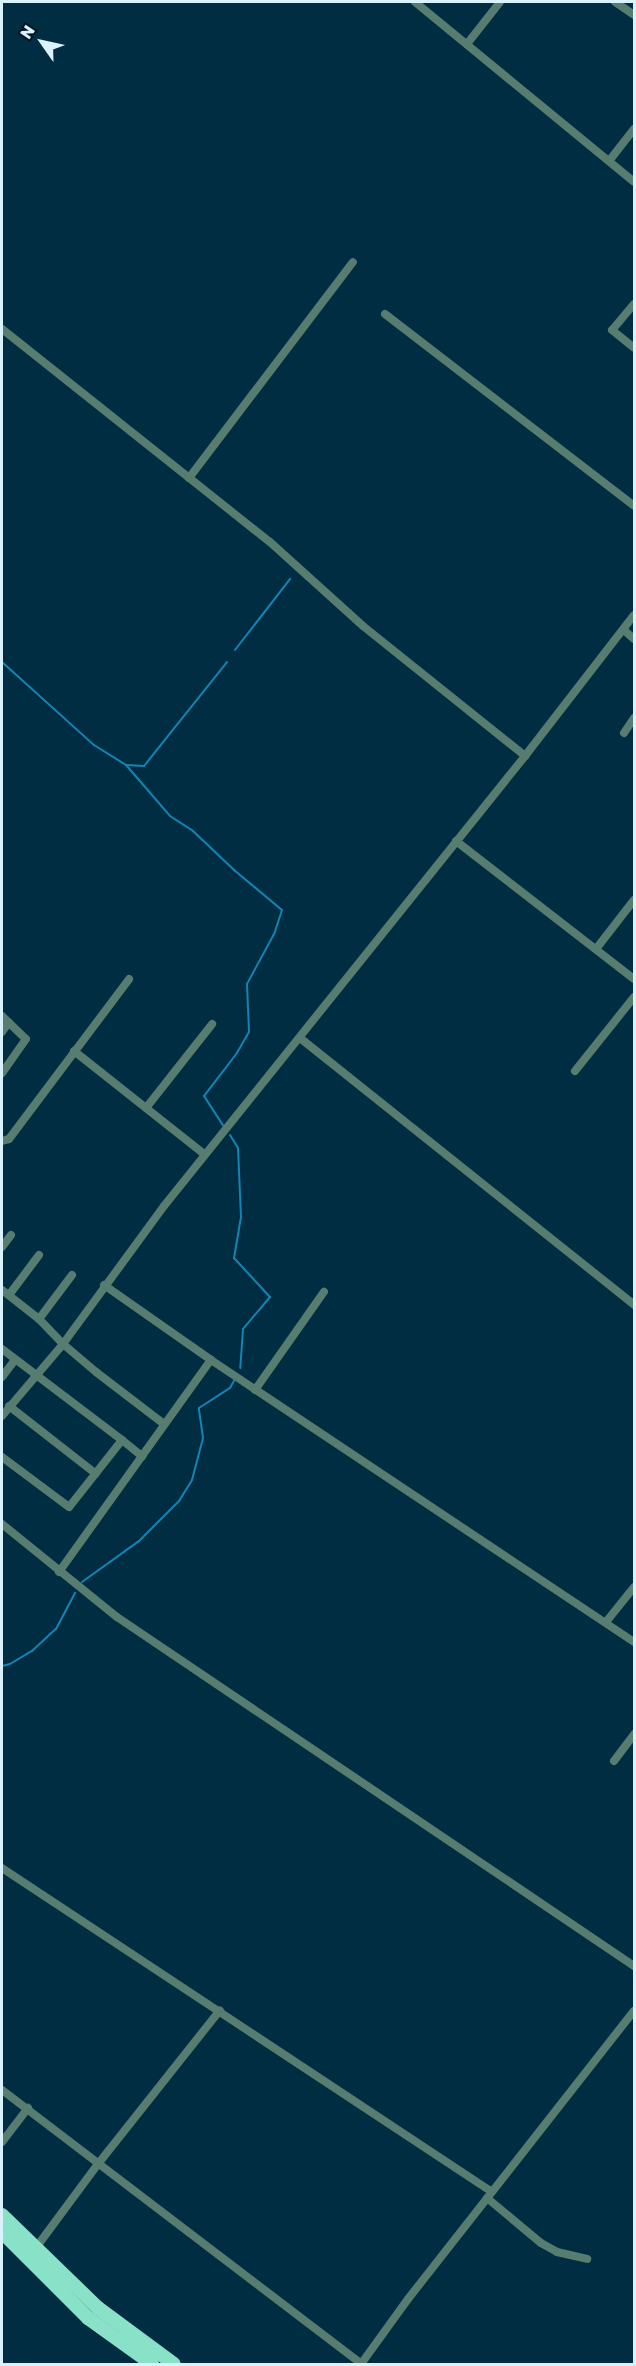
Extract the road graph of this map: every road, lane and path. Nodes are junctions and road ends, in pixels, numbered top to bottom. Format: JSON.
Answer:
{"nodes":[{"id":1,"x":415,"y":2,"type":"edge"},
{"id":2,"x":500,"y":2,"type":"edge"},
{"id":3,"x":615,"y":2,"type":"edge"},
{"id":4,"x":634,"y":15,"type":"edge"},
{"id":5,"x":466,"y":44,"type":"junction"},
{"id":6,"x":634,"y":129,"type":"edge"},
{"id":7,"x":609,"y":161,"type":"junction"},
{"id":8,"x":634,"y":182,"type":"edge"},
{"id":9,"x":353,"y":262,"type":"dead end"},
{"id":10,"x":634,"y":304,"type":"edge"},
{"id":11,"x":385,"y":314,"type":"dead end"},
{"id":12,"x":2,"y":329,"type":"edge"},
{"id":13,"x":634,"y":348,"type":"edge"},
{"id":14,"x":189,"y":478,"type":"junction"},
{"id":15,"x":634,"y":506,"type":"edge"},
{"id":16,"x":634,"y":615,"type":"edge"},
{"id":17,"x":624,"y":630,"type":"junction"},
{"id":18,"x":634,"y":639,"type":"edge"},
{"id":19,"x":634,"y":718,"type":"edge"},
{"id":20,"x":624,"y":733,"type":"dead end"},
{"id":21,"x":525,"y":756,"type":"junction"},
{"id":22,"x":456,"y":841,"type":"junction"},
{"id":23,"x":634,"y":900,"type":"edge"},
{"id":24,"x":596,"y":949,"type":"junction"},
{"id":25,"x":634,"y":978,"type":"edge"},
{"id":26,"x":129,"y":979,"type":"dead end"},
{"id":27,"x":634,"y":997,"type":"edge"},
{"id":28,"x":5,"y":1019,"type":"edge"},
{"id":29,"x":212,"y":1024,"type":"dead end"},
{"id":30,"x":2,"y":1032,"type":"edge"},
{"id":31,"x":300,"y":1038,"type":"junction"},
{"id":32,"x":74,"y":1051,"type":"junction"},
{"id":33,"x":575,"y":1071,"type":"dead end"},
{"id":34,"x":2,"y":1073,"type":"edge"},
{"id":35,"x":146,"y":1108,"type":"junction"},
{"id":36,"x":2,"y":1141,"type":"edge"},
{"id":37,"x":205,"y":1155,"type":"junction"},
{"id":38,"x":10,"y":1235,"type":"dead end"},
{"id":39,"x":2,"y":1247,"type":"edge"},
{"id":40,"x":39,"y":1255,"type":"dead end"},
{"id":41,"x":72,"y":1275,"type":"dead end"},
{"id":42,"x":104,"y":1285,"type":"junction"},
{"id":43,"x":5,"y":1292,"type":"edge"},
{"id":44,"x":324,"y":1292,"type":"dead end"},
{"id":45,"x":634,"y":1305,"type":"edge"},
{"id":46,"x":39,"y":1319,"type":"junction"},
{"id":47,"x":63,"y":1344,"type":"junction"},
{"id":48,"x":2,"y":1349,"type":"edge"},
{"id":49,"x":15,"y":1360,"type":"junction"},
{"id":50,"x":210,"y":1360,"type":"junction"},
{"id":51,"x":35,"y":1376,"type":"junction"},
{"id":52,"x":2,"y":1377,"type":"edge"},
{"id":53,"x":255,"y":1390,"type":"junction"},
{"id":54,"x":9,"y":1406,"type":"junction"},
{"id":55,"x":2,"y":1416,"type":"edge"},
{"id":56,"x":164,"y":1424,"type":"junction"},
{"id":57,"x":122,"y":1440,"type":"junction"},
{"id":58,"x":142,"y":1456,"type":"junction"},
{"id":59,"x":2,"y":1457,"type":"edge"},
{"id":60,"x":96,"y":1474,"type":"junction"},
{"id":61,"x":2,"y":1524,"type":"edge"},
{"id":62,"x":59,"y":1572,"type":"junction"},
{"id":63,"x":634,"y":1587,"type":"edge"},
{"id":64,"x":606,"y":1622,"type":"junction"},
{"id":65,"x":634,"y":1642,"type":"edge"},
{"id":66,"x":634,"y":1734,"type":"edge"},
{"id":67,"x":614,"y":1761,"type":"dead end"},
{"id":68,"x":2,"y":1868,"type":"edge"},
{"id":69,"x":634,"y":1966,"type":"edge"},
{"id":70,"x":220,"y":2010,"type":"junction"},
{"id":71,"x":634,"y":2011,"type":"edge"},
{"id":72,"x":2,"y":2091,"type":"edge"},
{"id":73,"x":28,"y":2108,"type":"junction"},
{"id":74,"x":2,"y":2142,"type":"edge"},
{"id":75,"x":98,"y":2164,"type":"junction"},
{"id":76,"x":490,"y":2195,"type":"junction"},
{"id":77,"x":2,"y":2216,"type":"edge"},
{"id":78,"x":2,"y":2232,"type":"edge"},
{"id":79,"x":35,"y":2249,"type":"junction"},
{"id":80,"x":587,"y":2259,"type":"dead end"},
{"id":81,"x":152,"y":2364,"type":"edge"},
{"id":82,"x":174,"y":2364,"type":"edge"},
{"id":83,"x":362,"y":2364,"type":"edge"}],
"edges":[{"from":1,"to":5,"type":"street"},
{"from":2,"to":5,"type":"street"},
{"from":3,"to":4,"type":"street"},
{"from":5,"to":7,"type":"street"},
{"from":6,"to":7,"type":"street"},
{"from":7,"to":8,"type":"street"},
{"from":9,"to":14,"type":"street"},
{"from":10,"to":13,"type":"street"},
{"from":11,"to":15,"type":"street"},
{"from":12,"to":14,"type":"street"},
{"from":14,"to":21,"type":"street"},
{"from":16,"to":17,"type":"street"},
{"from":17,"to":18,"type":"street"},
{"from":17,"to":21,"type":"street"},
{"from":19,"to":20,"type":"street"},
{"from":21,"to":22,"type":"street"},
{"from":22,"to":24,"type":"street"},
{"from":22,"to":31,"type":"street"},
{"from":23,"to":24,"type":"street"},
{"from":24,"to":25,"type":"street"},
{"from":26,"to":32,"type":"street"},
{"from":27,"to":33,"type":"street"},
{"from":28,"to":30,"type":"street"},
{"from":28,"to":34,"type":"street"},
{"from":29,"to":35,"type":"street"},
{"from":31,"to":37,"type":"street"},
{"from":31,"to":45,"type":"street"},
{"from":32,"to":35,"type":"street"},
{"from":32,"to":36,"type":"street"},
{"from":35,"to":37,"type":"street"},
{"from":37,"to":42,"type":"street"},
{"from":38,"to":39,"type":"street"},
{"from":40,"to":43,"type":"street"},
{"from":41,"to":46,"type":"street"},
{"from":42,"to":47,"type":"street"},
{"from":42,"to":50,"type":"street"},
{"from":43,"to":46,"type":"street"},
{"from":44,"to":53,"type":"street"},
{"from":46,"to":47,"type":"street"},
{"from":47,"to":51,"type":"street"},
{"from":47,"to":56,"type":"street"},
{"from":48,"to":49,"type":"street"},
{"from":49,"to":51,"type":"street"},
{"from":49,"to":52,"type":"street"},
{"from":50,"to":53,"type":"street"},
{"from":50,"to":56,"type":"street"},
{"from":51,"to":54,"type":"street"},
{"from":51,"to":57,"type":"street"},
{"from":53,"to":64,"type":"street"},
{"from":54,"to":55,"type":"street"},
{"from":54,"to":60,"type":"street"},
{"from":56,"to":58,"type":"street"},
{"from":57,"to":58,"type":"street"},
{"from":57,"to":60,"type":"street"},
{"from":58,"to":62,"type":"street"},
{"from":59,"to":60,"type":"street"},
{"from":61,"to":62,"type":"street"},
{"from":62,"to":69,"type":"street"},
{"from":63,"to":64,"type":"street"},
{"from":64,"to":65,"type":"street"},
{"from":66,"to":67,"type":"street"},
{"from":68,"to":70,"type":"street"},
{"from":70,"to":75,"type":"street"},
{"from":70,"to":76,"type":"street"},
{"from":71,"to":76,"type":"street"},
{"from":72,"to":73,"type":"street"},
{"from":73,"to":74,"type":"street"},
{"from":73,"to":75,"type":"street"},
{"from":75,"to":79,"type":"street"},
{"from":75,"to":83,"type":"street"},
{"from":76,"to":80,"type":"street"},
{"from":76,"to":83,"type":"street"},
{"from":77,"to":79,"type":"highway"},
{"from":78,"to":81,"type":"highway"},
{"from":79,"to":82,"type":"highway"}]}
